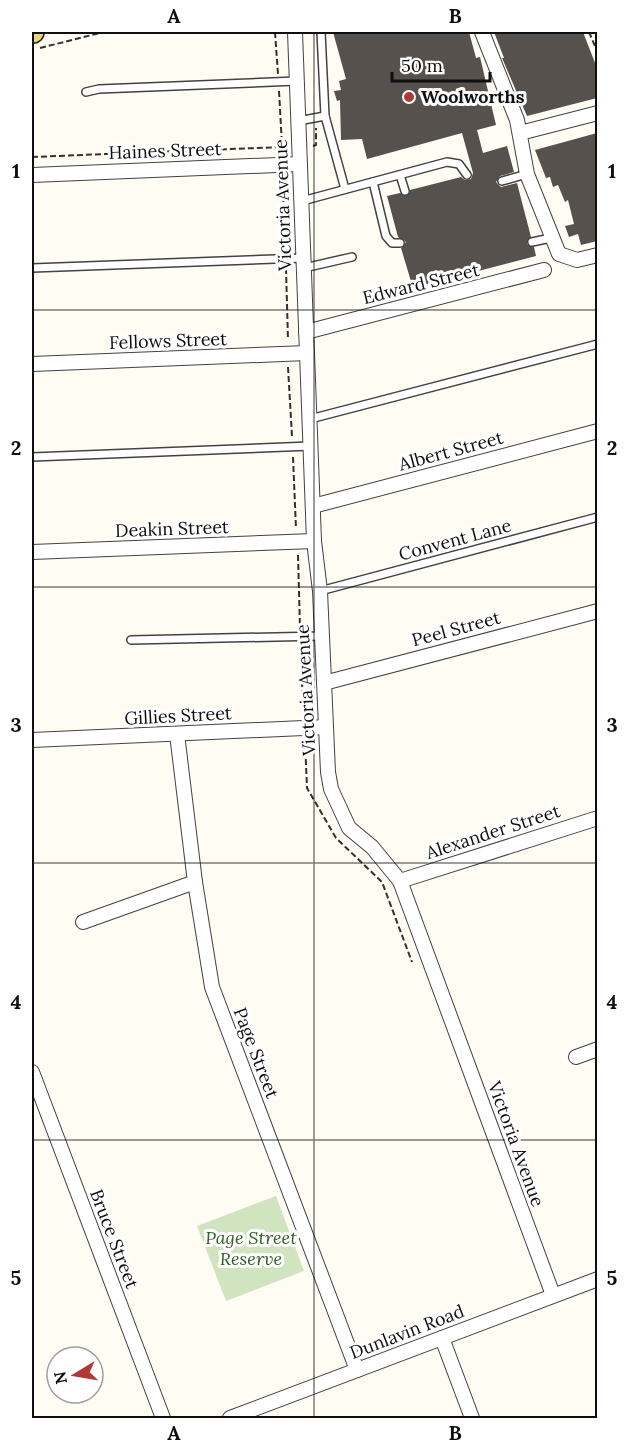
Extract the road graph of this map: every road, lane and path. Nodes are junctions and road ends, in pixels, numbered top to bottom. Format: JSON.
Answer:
{"nodes":[{"id":1,"x":104,"y":32,"type":"edge"},
{"id":2,"x":294,"y":32,"type":"edge"},
{"id":3,"x":321,"y":32,"type":"edge"},
{"id":4,"x":482,"y":32,"type":"edge"},
{"id":5,"x":589,"y":32,"type":"edge"},
{"id":6,"x":32,"y":51,"type":"edge"},
{"id":7,"x":597,"y":53,"type":"edge"},
{"id":8,"x":297,"y":81,"type":"junction"},
{"id":9,"x":86,"y":92,"type":"dead end"},
{"id":10,"x":597,"y":113,"type":"edge"},
{"id":11,"x":325,"y":116,"type":"junction"},
{"id":12,"x":298,"y":122,"type":"junction"},
{"id":13,"x":520,"y":133,"type":"junction"},
{"id":14,"x":282,"y":147,"type":"dead end"},
{"id":15,"x":32,"y":157,"type":"edge"},
{"id":16,"x":300,"y":164,"type":"junction"},
{"id":17,"x":527,"y":174,"type":"junction"},
{"id":18,"x":32,"y":175,"type":"edge"},
{"id":19,"x":400,"y":175,"type":"junction"},
{"id":20,"x":467,"y":175,"type":"dead end"},
{"id":21,"x":373,"y":182,"type":"junction"},
{"id":22,"x":502,"y":182,"type":"dead end"},
{"id":23,"x":345,"y":189,"type":"junction"},
{"id":24,"x":405,"y":191,"type":"dead end"},
{"id":25,"x":302,"y":201,"type":"junction"},
{"id":26,"x":551,"y":238,"type":"junction"},
{"id":27,"x":532,"y":242,"type":"dead end"},
{"id":28,"x":400,"y":243,"type":"dead end"},
{"id":29,"x":352,"y":257,"type":"dead end"},
{"id":30,"x":591,"y":257,"type":"edge"},
{"id":31,"x":304,"y":263,"type":"junction"},
{"id":32,"x":32,"y":268,"type":"edge"},
{"id":33,"x":544,"y":270,"type":"dead end"},
{"id":34,"x":306,"y":332,"type":"junction"},
{"id":35,"x":597,"y":344,"type":"edge"},
{"id":36,"x":307,"y":353,"type":"junction"},
{"id":37,"x":32,"y":364,"type":"edge"},
{"id":38,"x":310,"y":418,"type":"junction"},
{"id":39,"x":597,"y":431,"type":"edge"},
{"id":40,"x":311,"y":446,"type":"junction"},
{"id":41,"x":32,"y":457,"type":"edge"},
{"id":42,"x":313,"y":506,"type":"junction"},
{"id":43,"x":597,"y":517,"type":"edge"},
{"id":44,"x":314,"y":541,"type":"junction"},
{"id":45,"x":32,"y":552,"type":"edge"},
{"id":46,"x":320,"y":591,"type":"junction"},
{"id":47,"x":597,"y":610,"type":"edge"},
{"id":48,"x":321,"y":636,"type":"junction"},
{"id":49,"x":131,"y":640,"type":"dead end"},
{"id":50,"x":324,"y":683,"type":"junction"},
{"id":51,"x":326,"y":727,"type":"junction"},
{"id":52,"x":177,"y":734,"type":"junction"},
{"id":53,"x":32,"y":740,"type":"edge"},
{"id":54,"x":597,"y":818,"type":"edge"},
{"id":55,"x":400,"y":881,"type":"junction"},
{"id":56,"x":195,"y":882,"type":"junction"},
{"id":57,"x":83,"y":922,"type":"dead end"},
{"id":58,"x":597,"y":1049,"type":"edge"},
{"id":59,"x":576,"y":1057,"type":"dead end"},
{"id":60,"x":32,"y":1072,"type":"edge"},
{"id":61,"x":597,"y":1279,"type":"edge"},
{"id":62,"x":553,"y":1295,"type":"junction"},
{"id":63,"x":442,"y":1338,"type":"junction"},
{"id":64,"x":357,"y":1370,"type":"junction"},
{"id":65,"x":254,"y":1414,"type":"edge"},
{"id":66,"x":163,"y":1419,"type":"edge"},
{"id":67,"x":230,"y":1419,"type":"edge"},
{"id":68,"x":472,"y":1419,"type":"edge"}],
"edges":[{"from":1,"to":6,"type":"path"},
{"from":2,"to":8,"type":"street","name":"Victoria Avenue"},
{"from":3,"to":11,"type":"lane"},
{"from":4,"to":13,"type":"street"},
{"from":5,"to":7,"type":"path"},
{"from":8,"to":9,"type":"lane"},
{"from":8,"to":12,"type":"street","name":"Victoria Avenue"},
{"from":10,"to":13,"type":"street"},
{"from":11,"to":12,"type":"lane"},
{"from":11,"to":23,"type":"lane"},
{"from":12,"to":16,"type":"street","name":"Victoria Avenue"},
{"from":13,"to":17,"type":"street"},
{"from":14,"to":15,"type":"path"},
{"from":16,"to":18,"type":"street","name":"Haines Street"},
{"from":16,"to":25,"type":"street","name":"Victoria Avenue"},
{"from":17,"to":22,"type":"lane"},
{"from":17,"to":26,"type":"street"},
{"from":19,"to":20,"type":"lane"},
{"from":19,"to":21,"type":"lane"},
{"from":19,"to":24,"type":"lane"},
{"from":21,"to":23,"type":"lane"},
{"from":21,"to":28,"type":"lane"},
{"from":23,"to":25,"type":"lane"},
{"from":25,"to":31,"type":"street","name":"Victoria Avenue"},
{"from":26,"to":27,"type":"lane"},
{"from":26,"to":30,"type":"street"},
{"from":29,"to":31,"type":"lane"},
{"from":31,"to":32,"type":"lane"},
{"from":31,"to":34,"type":"street","name":"Victoria Avenue"},
{"from":33,"to":34,"type":"street","name":"Edward Street"},
{"from":34,"to":36,"type":"street","name":"Victoria Avenue"},
{"from":35,"to":38,"type":"lane"},
{"from":36,"to":37,"type":"street","name":"Fellows Street"},
{"from":36,"to":38,"type":"street","name":"Victoria Avenue"},
{"from":38,"to":40,"type":"street","name":"Victoria Avenue"},
{"from":39,"to":42,"type":"street","name":"Albert Street"},
{"from":40,"to":41,"type":"lane"},
{"from":40,"to":42,"type":"street","name":"Victoria Avenue"},
{"from":42,"to":44,"type":"street","name":"Victoria Avenue"},
{"from":43,"to":46,"type":"lane","name":"Convent Lane"},
{"from":44,"to":45,"type":"street","name":"Deakin Street"},
{"from":44,"to":46,"type":"street","name":"Victoria Avenue"},
{"from":46,"to":48,"type":"street","name":"Victoria Avenue"},
{"from":47,"to":50,"type":"street","name":"Peel Street"},
{"from":48,"to":49,"type":"lane"},
{"from":48,"to":50,"type":"street","name":"Victoria Avenue"},
{"from":50,"to":51,"type":"street","name":"Victoria Avenue"},
{"from":51,"to":52,"type":"street","name":"Gillies Street"},
{"from":51,"to":55,"type":"street","name":"Victoria Avenue"},
{"from":52,"to":53,"type":"street","name":"Gillies Street"},
{"from":52,"to":56,"type":"street","name":"Page Street"},
{"from":54,"to":55,"type":"street","name":"Alexander Street"},
{"from":55,"to":62,"type":"street","name":"Victoria Avenue"},
{"from":56,"to":57,"type":"street"},
{"from":56,"to":64,"type":"street","name":"Page Street"},
{"from":58,"to":59,"type":"street"},
{"from":60,"to":66,"type":"street","name":"Bruce Street"},
{"from":61,"to":62,"type":"street","name":"Dunlavin Road"},
{"from":62,"to":63,"type":"street","name":"Dunlavin Road"},
{"from":63,"to":64,"type":"street","name":"Dunlavin Road"},
{"from":63,"to":68,"type":"street"},
{"from":64,"to":65,"type":"street","name":"Dunlavin Road"},
{"from":65,"to":67,"type":"street","name":"Dunlavin Road"}]}
